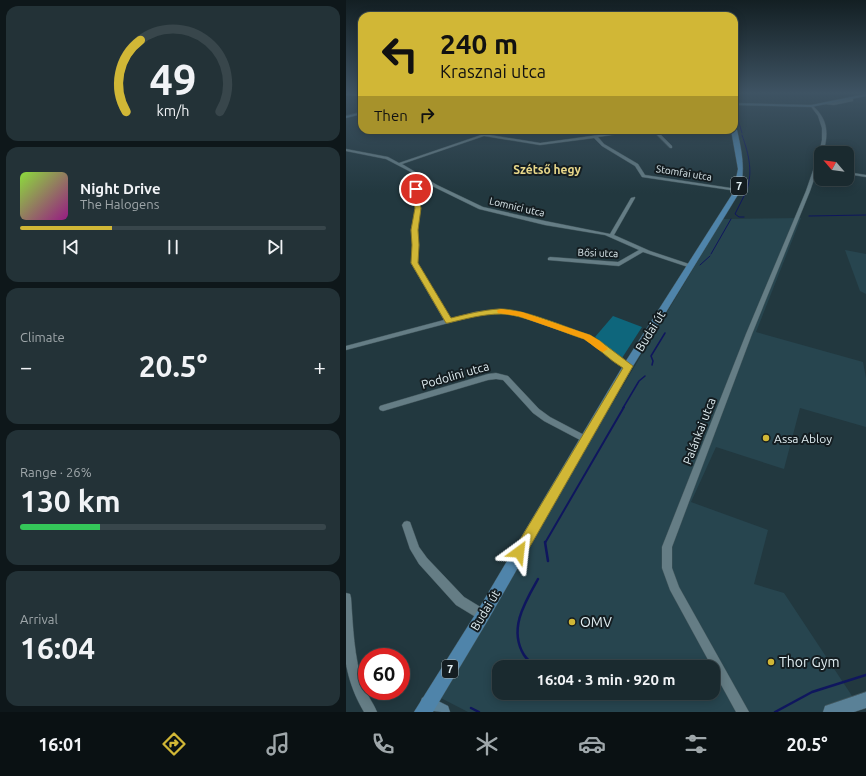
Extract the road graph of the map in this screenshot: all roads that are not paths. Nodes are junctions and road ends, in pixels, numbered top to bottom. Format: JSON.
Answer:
{"nodes":[{"id":1,"x":823,"y":126,"type":"edge"},
{"id":2,"x":611,"y":134,"type":"edge"},
{"id":3,"x":658,"y":134,"type":"edge"},
{"id":4,"x":735,"y":134,"type":"edge"},
{"id":5,"x":595,"y":136,"type":"junction"},
{"id":6,"x":823,"y":146,"type":"edge"},
{"id":7,"x":671,"y":147,"type":"dead end"},
{"id":8,"x":346,"y":150,"type":"edge"},
{"id":9,"x":399,"y":164,"type":"junction"},
{"id":10,"x":854,"y":174,"type":"edge"},
{"id":11,"x":866,"y":176,"type":"edge"},
{"id":12,"x":814,"y":177,"type":"edge"},
{"id":13,"x":429,"y":182,"type":"junction"},
{"id":14,"x":737,"y":190,"type":"junction"},
{"id":15,"x":633,"y":198,"type":"dead end"},
{"id":16,"x":611,"y":236,"type":"junction"},
{"id":17,"x":643,"y":250,"type":"junction"},
{"id":18,"x":550,"y":259,"type":"dead end"},
{"id":19,"x":690,"y":266,"type":"junction"},
{"id":20,"x":448,"y":321,"type":"junction"},
{"id":21,"x":346,"y":348,"type":"edge"},
{"id":22,"x":628,"y":366,"type":"junction"},
{"id":23,"x":383,"y":408,"type":"dead end"},
{"id":24,"x":585,"y":439,"type":"junction"},
{"id":25,"x":407,"y":525,"type":"dead end"},
{"id":26,"x":346,"y":598,"type":"edge"},
{"id":27,"x":483,"y":615,"type":"junction"},
{"id":28,"x":349,"y":657,"type":"edge"},
{"id":29,"x":866,"y":700,"type":"edge"},
{"id":30,"x":431,"y":709,"type":"edge"},
{"id":31,"x":371,"y":712,"type":"edge"},
{"id":32,"x":743,"y":712,"type":"edge"},
{"id":33,"x":831,"y":712,"type":"edge"}],
"edges":[{"from":1,"to":6,"type":"street","name":"Palánkai utca"},
{"from":2,"to":5,"type":"street"},
{"from":3,"to":7,"type":"street"},
{"from":4,"to":14,"type":"main road","name":"Budai út","number":"7"},
{"from":5,"to":9,"type":"street"},
{"from":5,"to":14,"type":"street","name":"Stomfai utca"},
{"from":8,"to":9,"type":"street","name":"Lomnici utca"},
{"from":9,"to":13,"type":"street","name":"Lomnici utca"},
{"from":10,"to":11,"type":"street"},
{"from":12,"to":32,"type":"street","name":"Palánkai utca"},
{"from":13,"to":16,"type":"street","name":"Lomnici utca"},
{"from":13,"to":20,"type":"street"},
{"from":14,"to":19,"type":"main road","name":"Budai út","number":"7"},
{"from":15,"to":16,"type":"street"},
{"from":16,"to":17,"type":"street","name":"Lomnici utca"},
{"from":17,"to":18,"type":"street","name":"Bősi utca"},
{"from":17,"to":19,"type":"street","name":"Lomnici utca"},
{"from":19,"to":22,"type":"main road","name":"Budai út","number":"7"},
{"from":20,"to":21,"type":"street"},
{"from":20,"to":22,"type":"street"},
{"from":22,"to":24,"type":"main road","name":"Budai út","number":"7"},
{"from":23,"to":24,"type":"street","name":"Podolini utca"},
{"from":24,"to":27,"type":"main road","name":"Budai út","number":"7"},
{"from":25,"to":27,"type":"street"},
{"from":26,"to":28,"type":"street"},
{"from":27,"to":30,"type":"main road","name":"Budai út","number":"7"},
{"from":28,"to":31,"type":"street"},
{"from":29,"to":33,"type":"street"}]}
